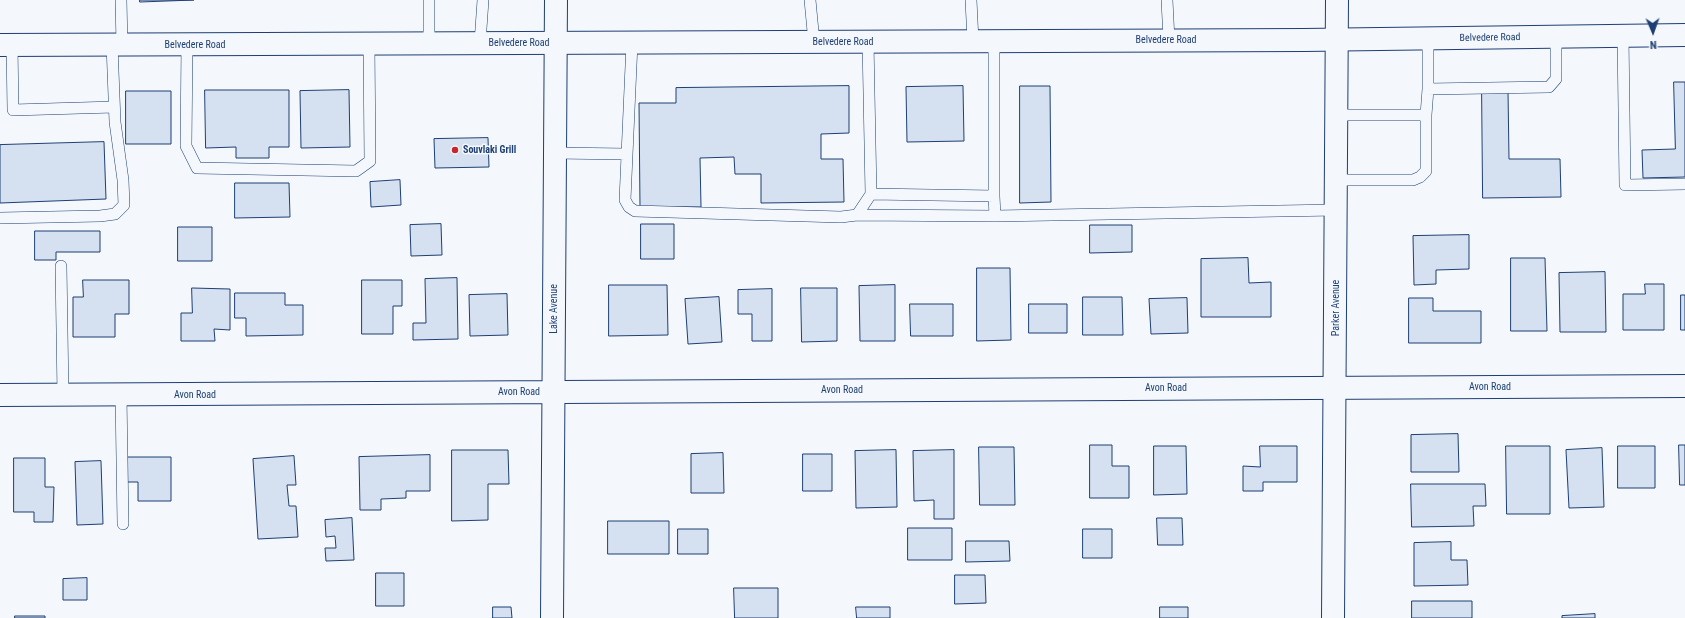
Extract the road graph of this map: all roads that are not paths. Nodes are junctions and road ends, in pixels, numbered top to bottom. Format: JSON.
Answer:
{"nodes":[{"id":1,"x":121,"y":0,"type":"edge"},
{"id":2,"x":429,"y":0,"type":"edge"},
{"id":3,"x":483,"y":0,"type":"edge"},
{"id":4,"x":556,"y":0,"type":"edge"},
{"id":5,"x":810,"y":0,"type":"edge"},
{"id":6,"x":971,"y":0,"type":"edge"},
{"id":7,"x":1167,"y":0,"type":"edge"},
{"id":8,"x":1337,"y":0,"type":"edge"},
{"id":9,"x":1685,"y":35,"type":"edge"},
{"id":10,"x":1623,"y":36,"type":"junction"},
{"id":11,"x":1556,"y":37,"type":"junction"},
{"id":12,"x":1428,"y":38,"type":"junction"},
{"id":13,"x":1169,"y":40,"type":"junction"},
{"id":14,"x":1338,"y":40,"type":"junction"},
{"id":15,"x":983,"y":41,"type":"junction"},
{"id":16,"x":814,"y":42,"type":"junction"},
{"id":17,"x":868,"y":42,"type":"junction"},
{"id":18,"x":480,"y":43,"type":"junction"},
{"id":19,"x":555,"y":43,"type":"junction"},
{"id":20,"x":632,"y":43,"type":"junction"},
{"id":21,"x":187,"y":44,"type":"junction"},
{"id":22,"x":369,"y":44,"type":"junction"},
{"id":23,"x":429,"y":44,"type":"junction"},
{"id":24,"x":6,"y":45,"type":"edge"},
{"id":25,"x":117,"y":45,"type":"junction"},
{"id":26,"x":1428,"y":89,"type":"junction"},
{"id":27,"x":114,"y":107,"type":"junction"},
{"id":28,"x":1337,"y":115,"type":"junction"},
{"id":29,"x":1426,"y":115,"type":"junction"},
{"id":30,"x":554,"y":153,"type":"junction"},
{"id":31,"x":627,"y":154,"type":"junction"},
{"id":32,"x":1336,"y":180,"type":"junction"},
{"id":33,"x":1685,"y":184,"type":"edge"},
{"id":34,"x":871,"y":194,"type":"junction"},
{"id":35,"x":994,"y":196,"type":"junction"},
{"id":36,"x":1336,"y":210,"type":"junction"},
{"id":37,"x":857,"y":215,"type":"junction"},
{"id":38,"x":995,"y":216,"type":"junction"},
{"id":39,"x":0,"y":218,"type":"edge"},
{"id":40,"x":62,"y":266,"type":"dead end"},
{"id":41,"x":1685,"y":386,"type":"edge"},
{"id":42,"x":1335,"y":387,"type":"junction"},
{"id":43,"x":553,"y":392,"type":"junction"},
{"id":44,"x":0,"y":395,"type":"edge"},
{"id":45,"x":63,"y":395,"type":"junction"},
{"id":46,"x":121,"y":395,"type":"junction"},
{"id":47,"x":123,"y":524,"type":"dead end"},
{"id":48,"x":1334,"y":617,"type":"edge"},
{"id":49,"x":552,"y":618,"type":"edge"}],
"edges":[{"from":1,"to":25,"type":"lane"},
{"from":2,"to":23,"type":"lane"},
{"from":3,"to":18,"type":"lane"},
{"from":4,"to":19,"type":"street","name":"Lake Avenue"},
{"from":5,"to":16,"type":"lane"},
{"from":6,"to":15,"type":"lane"},
{"from":7,"to":13,"type":"lane"},
{"from":8,"to":14,"type":"street","name":"Parker Avenue"},
{"from":9,"to":10,"type":"street","name":"Belvedere Road"},
{"from":10,"to":11,"type":"street","name":"Belvedere Road"},
{"from":10,"to":33,"type":"lane"},
{"from":11,"to":12,"type":"street","name":"Belvedere Road"},
{"from":11,"to":26,"type":"lane"},
{"from":12,"to":14,"type":"street","name":"Belvedere Road"},
{"from":12,"to":26,"type":"lane"},
{"from":13,"to":14,"type":"street","name":"Belvedere Road"},
{"from":13,"to":15,"type":"street","name":"Belvedere Road"},
{"from":14,"to":28,"type":"street","name":"Parker Avenue"},
{"from":15,"to":17,"type":"street","name":"Belvedere Road"},
{"from":15,"to":35,"type":"lane"},
{"from":16,"to":17,"type":"street","name":"Belvedere Road"},
{"from":16,"to":20,"type":"street","name":"Belvedere Road"},
{"from":17,"to":34,"type":"lane"},
{"from":18,"to":19,"type":"street","name":"Belvedere Road"},
{"from":18,"to":23,"type":"street","name":"Belvedere Road"},
{"from":19,"to":20,"type":"street","name":"Belvedere Road"},
{"from":19,"to":30,"type":"street","name":"Lake Avenue"},
{"from":20,"to":31,"type":"lane"},
{"from":21,"to":22,"type":"street","name":"Belvedere Road"},
{"from":21,"to":22,"type":"lane"},
{"from":21,"to":25,"type":"street","name":"Belvedere Road"},
{"from":22,"to":23,"type":"street","name":"Belvedere Road"},
{"from":24,"to":25,"type":"street","name":"Belvedere Road"},
{"from":24,"to":27,"type":"lane"},
{"from":25,"to":27,"type":"lane"},
{"from":26,"to":29,"type":"lane"},
{"from":27,"to":39,"type":"lane"},
{"from":28,"to":29,"type":"lane"},
{"from":28,"to":32,"type":"street","name":"Parker Avenue"},
{"from":29,"to":32,"type":"lane"},
{"from":30,"to":31,"type":"lane"},
{"from":30,"to":43,"type":"street","name":"Lake Avenue"},
{"from":31,"to":37,"type":"lane"},
{"from":32,"to":36,"type":"street","name":"Parker Avenue"},
{"from":34,"to":35,"type":"lane"},
{"from":34,"to":37,"type":"lane"},
{"from":35,"to":38,"type":"lane"},
{"from":36,"to":38,"type":"lane"},
{"from":36,"to":42,"type":"street","name":"Parker Avenue"},
{"from":37,"to":38,"type":"lane"},
{"from":40,"to":45,"type":"lane"},
{"from":41,"to":42,"type":"street","name":"Avon Road"},
{"from":42,"to":43,"type":"street","name":"Avon Road"},
{"from":42,"to":48,"type":"street","name":"Parker Avenue"},
{"from":43,"to":46,"type":"street","name":"Avon Road"},
{"from":43,"to":49,"type":"street","name":"Lake Avenue"},
{"from":44,"to":45,"type":"street","name":"Avon Road"},
{"from":45,"to":46,"type":"street","name":"Avon Road"},
{"from":46,"to":47,"type":"lane"}]}
